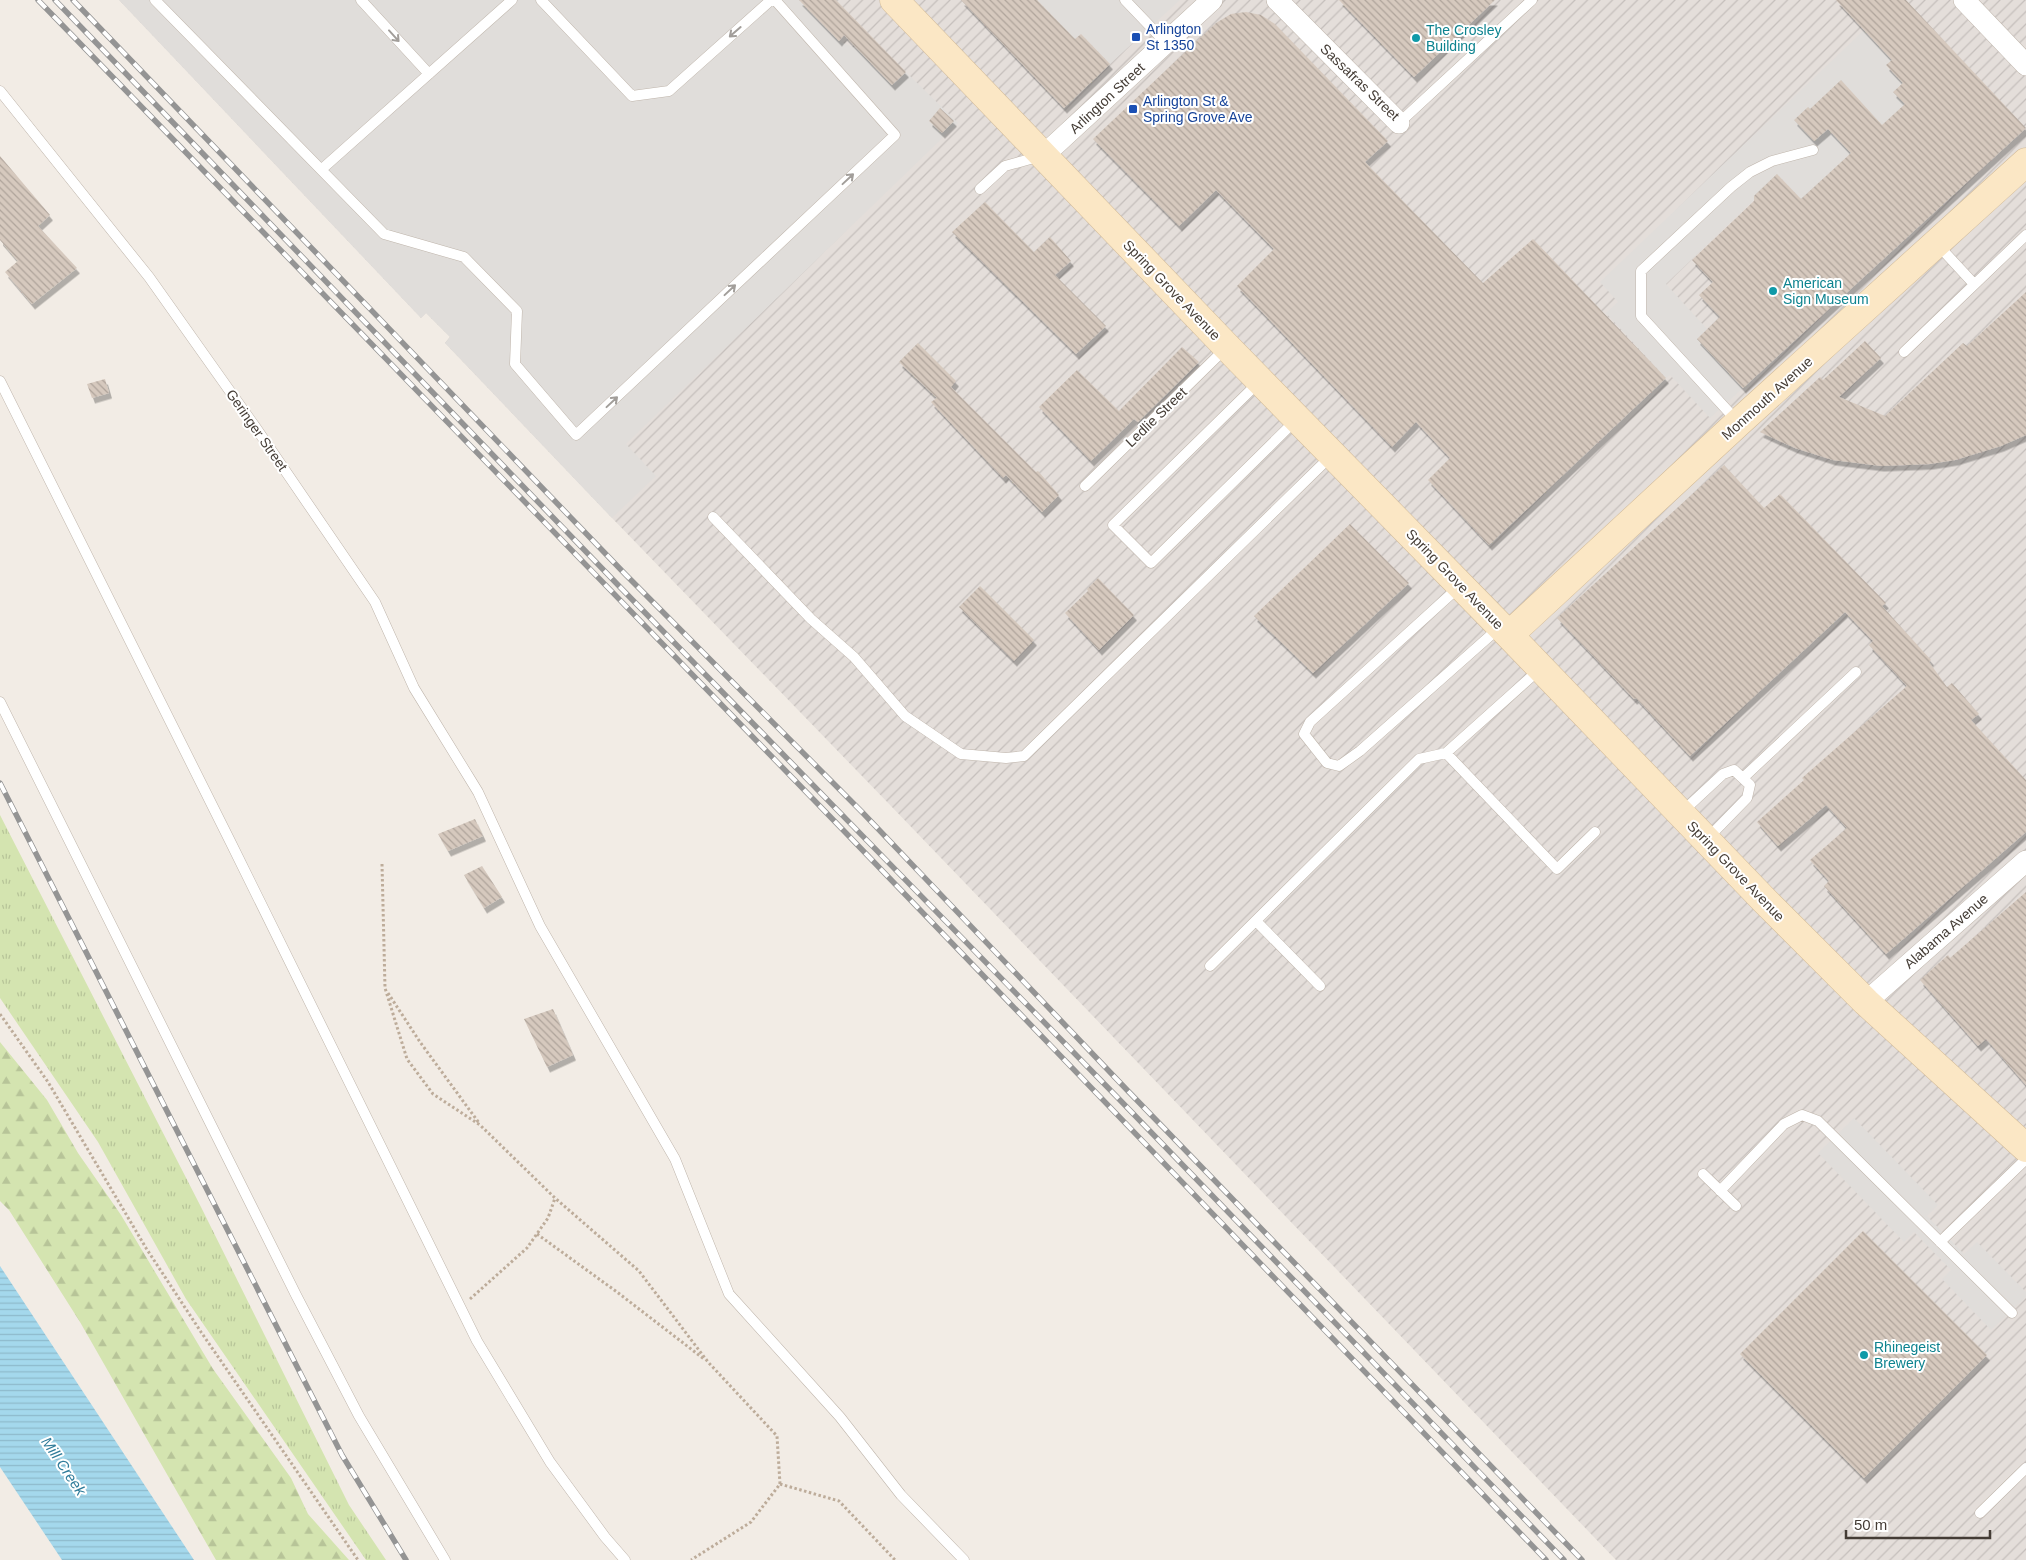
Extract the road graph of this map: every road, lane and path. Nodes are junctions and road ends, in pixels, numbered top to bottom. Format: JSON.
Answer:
{"nodes":[{"id":1,"x":155,"y":0,"type":"edge"},
{"id":2,"x":361,"y":0,"type":"edge"},
{"id":3,"x":512,"y":0,"type":"edge"},
{"id":4,"x":542,"y":0,"type":"edge"},
{"id":5,"x":773,"y":0,"type":"edge"},
{"id":6,"x":894,"y":0,"type":"edge"},
{"id":7,"x":1125,"y":0,"type":"edge"},
{"id":8,"x":1212,"y":0,"type":"edge"},
{"id":9,"x":1278,"y":0,"type":"edge"},
{"id":10,"x":1532,"y":0,"type":"edge"},
{"id":11,"x":1964,"y":0,"type":"edge"},
{"id":12,"x":1166,"y":43,"type":"junction"},
{"id":13,"x":2026,"y":65,"type":"edge"},
{"id":14,"x":429,"y":74,"type":"junction"},
{"id":15,"x":0,"y":91,"type":"edge"},
{"id":16,"x":1399,"y":124,"type":"joint"},
{"id":17,"x":1813,"y":150,"type":"dead end"},
{"id":18,"x":1044,"y":155,"type":"junction"},
{"id":19,"x":2026,"y":162,"type":"edge"},
{"id":20,"x":322,"y":169,"type":"junction"},
{"id":21,"x":980,"y":189,"type":"dead end"},
{"id":22,"x":2026,"y":235,"type":"edge"},
{"id":23,"x":1936,"y":243,"type":"junction"},
{"id":24,"x":1974,"y":284,"type":"junction"},
{"id":25,"x":1227,"y":347,"type":"junction"},
{"id":26,"x":1904,"y":352,"type":"dead end"},
{"id":27,"x":1260,"y":380,"type":"junction"},
{"id":28,"x":0,"y":381,"type":"edge"},
{"id":29,"x":1298,"y":419,"type":"junction"},
{"id":30,"x":1738,"y":423,"type":"junction"},
{"id":31,"x":1333,"y":454,"type":"junction"},
{"id":32,"x":1085,"y":486,"type":"dead end"},
{"id":33,"x":713,"y":517,"type":"dead end"},
{"id":34,"x":1460,"y":585,"type":"junction"},
{"id":35,"x":1505,"y":631,"type":"junction"},
{"id":36,"x":1541,"y":668,"type":"junction"},
{"id":37,"x":1856,"y":672,"type":"dead end"},
{"id":38,"x":0,"y":702,"type":"edge"},
{"id":39,"x":1446,"y":752,"type":"junction"},
{"id":40,"x":1742,"y":778,"type":"junction"},
{"id":41,"x":1680,"y":814,"type":"junction"},
{"id":42,"x":1595,"y":832,"type":"dead end"},
{"id":43,"x":1706,"y":840,"type":"junction"},
{"id":44,"x":2026,"y":861,"type":"edge"},
{"id":45,"x":382,"y":864,"type":"dead end"},
{"id":46,"x":1256,"y":920,"type":"junction"},
{"id":47,"x":1210,"y":966,"type":"dead end"},
{"id":48,"x":1320,"y":986,"type":"dead end"},
{"id":49,"x":385,"y":988,"type":"junction"},
{"id":50,"x":1866,"y":1002,"type":"junction"},
{"id":51,"x":0,"y":1014,"type":"edge"},
{"id":52,"x":480,"y":1125,"type":"junction"},
{"id":53,"x":2026,"y":1148,"type":"edge"},
{"id":54,"x":2026,"y":1159,"type":"edge"},
{"id":55,"x":1703,"y":1174,"type":"dead end"},
{"id":56,"x":1720,"y":1191,"type":"junction"},
{"id":57,"x":555,"y":1198,"type":"junction"},
{"id":58,"x":1736,"y":1206,"type":"dead end"},
{"id":59,"x":537,"y":1234,"type":"junction"},
{"id":60,"x":1940,"y":1242,"type":"junction"},
{"id":61,"x":461,"y":1308,"type":"junction"},
{"id":62,"x":2012,"y":1313,"type":"dead end"},
{"id":63,"x":708,"y":1362,"type":"junction"},
{"id":64,"x":2026,"y":1468,"type":"edge"},
{"id":65,"x":780,"y":1484,"type":"junction"},
{"id":66,"x":1980,"y":1513,"type":"dead end"},
{"id":67,"x":358,"y":1560,"type":"edge"},
{"id":68,"x":445,"y":1560,"type":"edge"},
{"id":69,"x":624,"y":1560,"type":"edge"},
{"id":70,"x":691,"y":1560,"type":"edge"},
{"id":71,"x":895,"y":1560,"type":"edge"},
{"id":72,"x":964,"y":1560,"type":"edge"}],
"edges":[{"from":1,"to":20,"type":"lane"},
{"from":2,"to":14,"type":"lane","one_way":true},
{"from":3,"to":14,"type":"lane"},
{"from":5,"to":4,"type":"lane","one_way":true},
{"from":20,"to":5,"type":"lane","one_way":true},
{"from":6,"to":18,"type":"main road","name":"Spring Grove Avenue"},
{"from":7,"to":12,"type":"lane"},
{"from":8,"to":12,"type":"street","name":"Arlington Street"},
{"from":9,"to":16,"type":"street","name":"Sassafras Street"},
{"from":10,"to":16,"type":"lane","name":"Sassafras Street"},
{"from":11,"to":13,"type":"street"},
{"from":12,"to":18,"type":"street","name":"Arlington Street"},
{"from":14,"to":20,"type":"lane"},
{"from":15,"to":72,"type":"lane","name":"Geringer Street"},
{"from":17,"to":30,"type":"lane"},
{"from":18,"to":21,"type":"lane"},
{"from":18,"to":25,"type":"main road","name":"Spring Grove Avenue"},
{"from":19,"to":23,"type":"main road","name":"Monmouth Avenue"},
{"from":22,"to":24,"type":"lane"},
{"from":23,"to":24,"type":"lane"},
{"from":23,"to":30,"type":"main road","name":"Monmouth Avenue"},
{"from":24,"to":26,"type":"lane"},
{"from":25,"to":27,"type":"main road","name":"Spring Grove Avenue"},
{"from":25,"to":32,"type":"lane","name":"Ledlie Street"},
{"from":27,"to":29,"type":"main road","name":"Spring Grove Avenue"},
{"from":27,"to":29,"type":"lane"},
{"from":28,"to":61,"type":"lane"},
{"from":29,"to":31,"type":"main road","name":"Spring Grove Avenue"},
{"from":30,"to":35,"type":"main road","name":"Monmouth Avenue"},
{"from":31,"to":33,"type":"lane"},
{"from":31,"to":34,"type":"main road","name":"Spring Grove Avenue"},
{"from":34,"to":35,"type":"main road","name":"Spring Grove Avenue"},
{"from":34,"to":35,"type":"lane"},
{"from":35,"to":36,"type":"main road","name":"Spring Grove Avenue"},
{"from":36,"to":39,"type":"lane"},
{"from":36,"to":41,"type":"main road","name":"Spring Grove Avenue"},
{"from":37,"to":40,"type":"lane"},
{"from":38,"to":68,"type":"lane"},
{"from":39,"to":42,"type":"lane"},
{"from":39,"to":46,"type":"lane"},
{"from":40,"to":41,"type":"lane"},
{"from":40,"to":43,"type":"lane"},
{"from":41,"to":43,"type":"main road","name":"Spring Grove Avenue"},
{"from":43,"to":50,"type":"main road","name":"Spring Grove Avenue"},
{"from":44,"to":50,"type":"street","name":"Alabama Avenue"},
{"from":45,"to":49,"type":"path"},
{"from":46,"to":47,"type":"lane"},
{"from":46,"to":48,"type":"lane"},
{"from":49,"to":52,"type":"path"},
{"from":49,"to":52,"type":"path"},
{"from":50,"to":53,"type":"main road","name":"Spring Grove Avenue"},
{"from":51,"to":67,"type":"path"},
{"from":52,"to":57,"type":"path"},
{"from":54,"to":60,"type":"lane"},
{"from":55,"to":56,"type":"lane"},
{"from":56,"to":58,"type":"lane"},
{"from":56,"to":60,"type":"lane"},
{"from":57,"to":59,"type":"path"},
{"from":57,"to":63,"type":"path"},
{"from":59,"to":61,"type":"path"},
{"from":59,"to":63,"type":"path"},
{"from":60,"to":62,"type":"lane"},
{"from":61,"to":69,"type":"lane"},
{"from":63,"to":65,"type":"path"},
{"from":64,"to":66,"type":"lane"},
{"from":65,"to":70,"type":"path"},
{"from":65,"to":71,"type":"path"}]}
